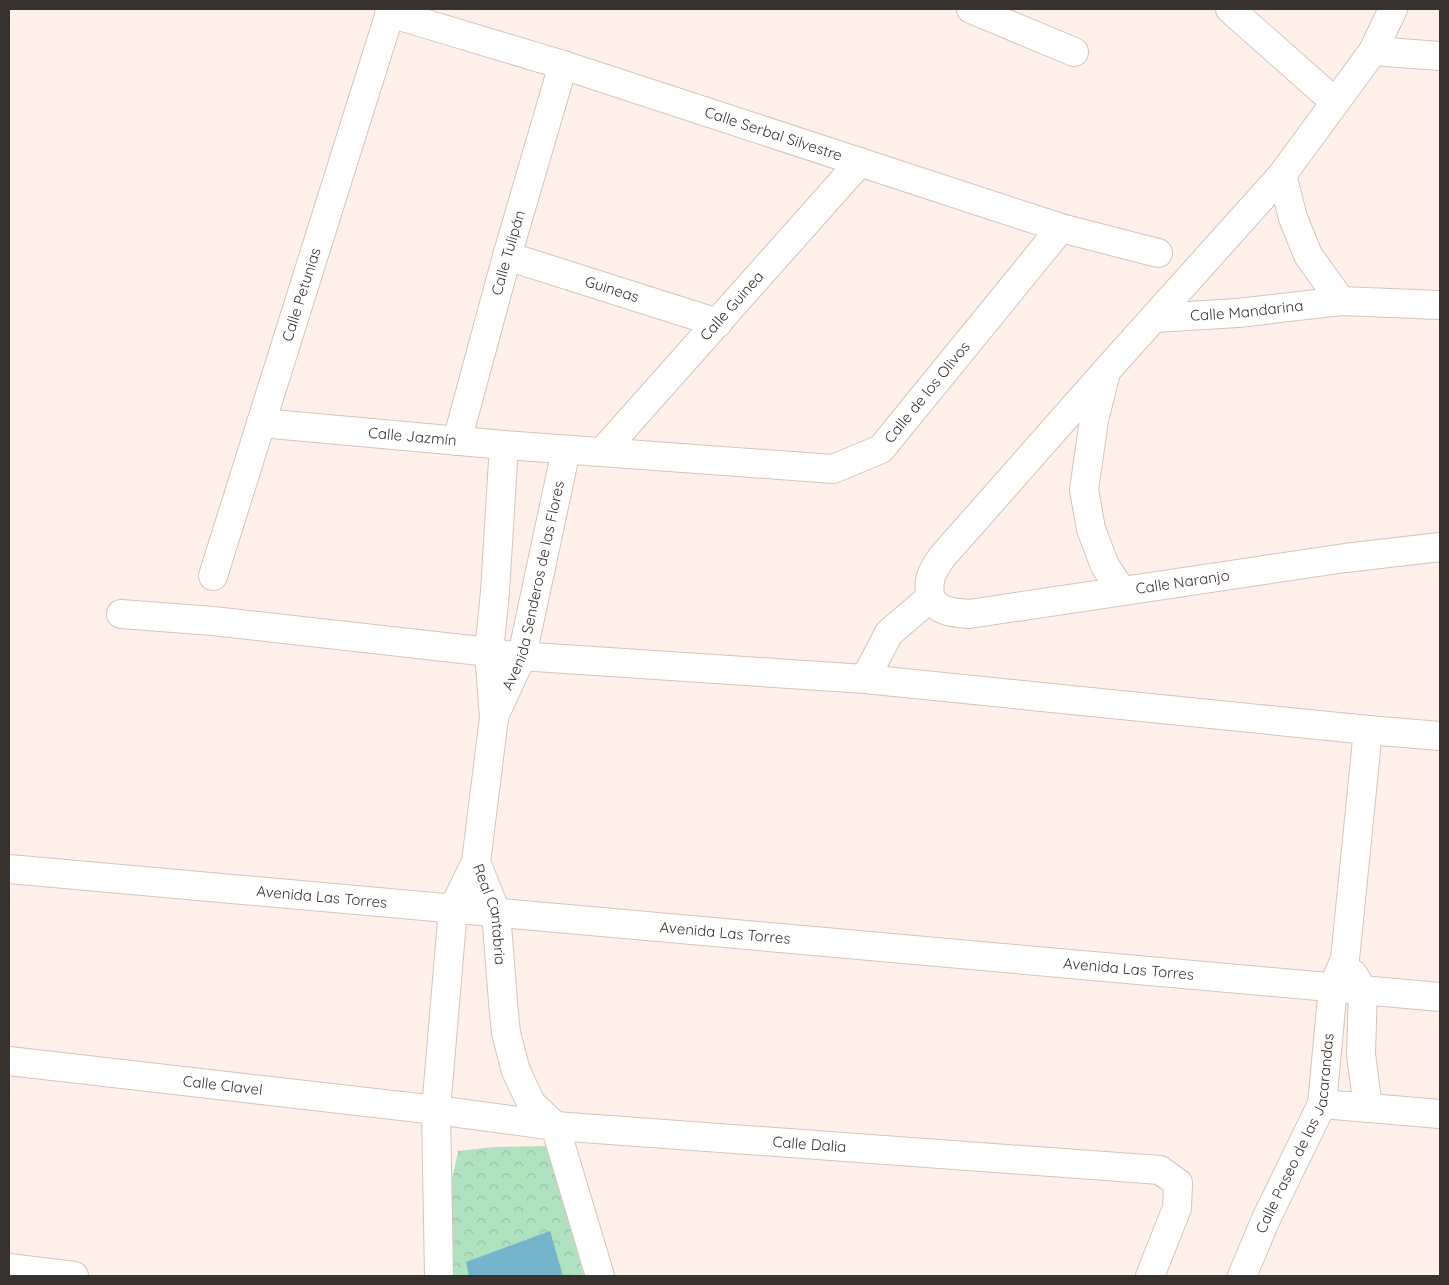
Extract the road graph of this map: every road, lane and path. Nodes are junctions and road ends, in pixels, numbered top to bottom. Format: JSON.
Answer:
{"nodes":[{"id":1,"x":971,"y":9,"type":"edge"},
{"id":2,"x":1230,"y":9,"type":"edge"},
{"id":3,"x":1393,"y":9,"type":"edge"},
{"id":4,"x":389,"y":11,"type":"edge"},
{"id":5,"x":1372,"y":51,"type":"junction"},
{"id":6,"x":1074,"y":52,"type":"dead end"},
{"id":7,"x":1440,"y":56,"type":"edge"},
{"id":8,"x":563,"y":66,"type":"junction"},
{"id":9,"x":1334,"y":102,"type":"junction"},
{"id":10,"x":860,"y":162,"type":"junction"},
{"id":11,"x":1282,"y":175,"type":"junction"},
{"id":12,"x":1061,"y":228,"type":"junction"},
{"id":13,"x":1158,"y":253,"type":"dead end"},
{"id":14,"x":507,"y":256,"type":"junction"},
{"id":15,"x":1341,"y":301,"type":"junction"},
{"id":16,"x":1440,"y":305,"type":"edge"},
{"id":17,"x":1155,"y":318,"type":"junction"},
{"id":18,"x":718,"y":323,"type":"junction"},
{"id":19,"x":1107,"y":370,"type":"junction"},
{"id":20,"x":261,"y":423,"type":"junction"},
{"id":21,"x":457,"y":441,"type":"junction"},
{"id":22,"x":504,"y":445,"type":"junction"},
{"id":23,"x":566,"y":450,"type":"junction"},
{"id":24,"x":603,"y":451,"type":"junction"},
{"id":25,"x":1440,"y":547,"type":"edge"},
{"id":26,"x":213,"y":576,"type":"dead end"},
{"id":27,"x":1122,"y":591,"type":"junction"},
{"id":28,"x":930,"y":598,"type":"junction"},
{"id":29,"x":121,"y":614,"type":"dead end"},
{"id":30,"x":489,"y":652,"type":"junction"},
{"id":31,"x":522,"y":656,"type":"junction"},
{"id":32,"x":865,"y":679,"type":"junction"},
{"id":33,"x":494,"y":718,"type":"junction"},
{"id":34,"x":1368,"y":730,"type":"junction"},
{"id":35,"x":1440,"y":736,"type":"edge"},
{"id":36,"x":476,"y":862,"type":"junction"},
{"id":37,"x":9,"y":869,"type":"edge"},
{"id":38,"x":453,"y":909,"type":"junction"},
{"id":39,"x":496,"y":912,"type":"junction"},
{"id":40,"x":1345,"y":959,"type":"junction"},
{"id":41,"x":1333,"y":987,"type":"junction"},
{"id":42,"x":1362,"y":990,"type":"junction"},
{"id":43,"x":1440,"y":997,"type":"edge"},
{"id":44,"x":9,"y":1061,"type":"edge"},
{"id":45,"x":1322,"y":1104,"type":"junction"},
{"id":46,"x":1368,"y":1108,"type":"junction"},
{"id":47,"x":436,"y":1110,"type":"junction"},
{"id":48,"x":1440,"y":1114,"type":"edge"},
{"id":49,"x":554,"y":1126,"type":"junction"},
{"id":50,"x":9,"y":1268,"type":"edge"},
{"id":51,"x":74,"y":1276,"type":"edge"},
{"id":52,"x":439,"y":1276,"type":"edge"},
{"id":53,"x":600,"y":1276,"type":"edge"},
{"id":54,"x":1150,"y":1276,"type":"edge"},
{"id":55,"x":1242,"y":1276,"type":"edge"}],
"edges":[{"from":1,"to":6,"type":"street"},
{"from":2,"to":9,"type":"street"},
{"from":3,"to":5,"type":"street"},
{"from":4,"to":8,"type":"street","name":"Calle Serbal Silvestre"},
{"from":4,"to":20,"type":"street","name":"Calle Petunias"},
{"from":5,"to":7,"type":"street"},
{"from":5,"to":9,"type":"street"},
{"from":8,"to":10,"type":"street","name":"Calle Serbal Silvestre"},
{"from":8,"to":14,"type":"street","name":"Calle Tulipán"},
{"from":9,"to":11,"type":"street"},
{"from":10,"to":12,"type":"street","name":"Calle Serbal Silvestre"},
{"from":10,"to":18,"type":"street","name":"Calle Guinea"},
{"from":11,"to":15,"type":"street"},
{"from":11,"to":17,"type":"street"},
{"from":12,"to":13,"type":"street","name":"Calle Serbal Silvestre"},
{"from":12,"to":24,"type":"street","name":"Calle de los Olivos"},
{"from":14,"to":18,"type":"street","name":"Guineas"},
{"from":14,"to":21,"type":"street","name":"Calle Tulipán"},
{"from":15,"to":16,"type":"street","name":"Calle Mandarina"},
{"from":15,"to":17,"type":"street","name":"Calle Mandarina"},
{"from":17,"to":19,"type":"street"},
{"from":18,"to":24,"type":"street","name":"Calle Guinea"},
{"from":19,"to":27,"type":"street"},
{"from":19,"to":28,"type":"street"},
{"from":20,"to":21,"type":"street","name":"Calle Jazmín"},
{"from":20,"to":26,"type":"street","name":"Calle Petunias"},
{"from":21,"to":22,"type":"street","name":"Calle Jazmín"},
{"from":22,"to":23,"type":"street","name":"Calle Jazmín"},
{"from":22,"to":30,"type":"street","name":"Avenida Senderos de las Flores"},
{"from":23,"to":24,"type":"street","name":"Calle de los Olivos"},
{"from":23,"to":31,"type":"street","name":"Avenida Senderos de las Flores"},
{"from":25,"to":27,"type":"street","name":"Calle Naranjo"},
{"from":27,"to":28,"type":"street","name":"Calle Naranjo"},
{"from":28,"to":32,"type":"street"},
{"from":29,"to":30,"type":"street"},
{"from":30,"to":31,"type":"street"},
{"from":30,"to":33,"type":"street","name":"Avenida Senderos de las Flores"},
{"from":31,"to":32,"type":"street"},
{"from":31,"to":33,"type":"street","name":"Avenida Senderos de las Flores"},
{"from":32,"to":34,"type":"street"},
{"from":33,"to":36,"type":"street","name":"Avenida Senderos de las Flores"},
{"from":34,"to":35,"type":"street"},
{"from":34,"to":40,"type":"street","name":"Calle Paseo de las Jacarandas"},
{"from":36,"to":38,"type":"street","name":"Real Cantabria"},
{"from":36,"to":39,"type":"street","name":"Real Cantabria"},
{"from":37,"to":38,"type":"street","name":"Avenida Las Torres"},
{"from":38,"to":39,"type":"street","name":"Avenida Las Torres"},
{"from":38,"to":47,"type":"street","name":"Real Cantabria"},
{"from":39,"to":41,"type":"street","name":"Avenida Las Torres"},
{"from":39,"to":49,"type":"street","name":"Real Cantabria"},
{"from":40,"to":41,"type":"street","name":"Calle Paseo de las Jacarandas"},
{"from":40,"to":42,"type":"street"},
{"from":41,"to":42,"type":"street","name":"Avenida Las Torres"},
{"from":41,"to":45,"type":"street","name":"Calle Paseo de las Jacarandas"},
{"from":42,"to":43,"type":"street","name":"Avenida Las Torres"},
{"from":42,"to":46,"type":"street"},
{"from":44,"to":47,"type":"street","name":"Calle Clavel"},
{"from":45,"to":46,"type":"street"},
{"from":45,"to":55,"type":"street","name":"Calle Paseo de las Jacarandas"},
{"from":46,"to":48,"type":"street"},
{"from":47,"to":49,"type":"street","name":"Calle Dalia"},
{"from":47,"to":52,"type":"street","name":"Real Cantabria"},
{"from":49,"to":53,"type":"street","name":"Real Cantabria"},
{"from":49,"to":54,"type":"street","name":"Calle Dalia"},
{"from":50,"to":51,"type":"street"}]}
